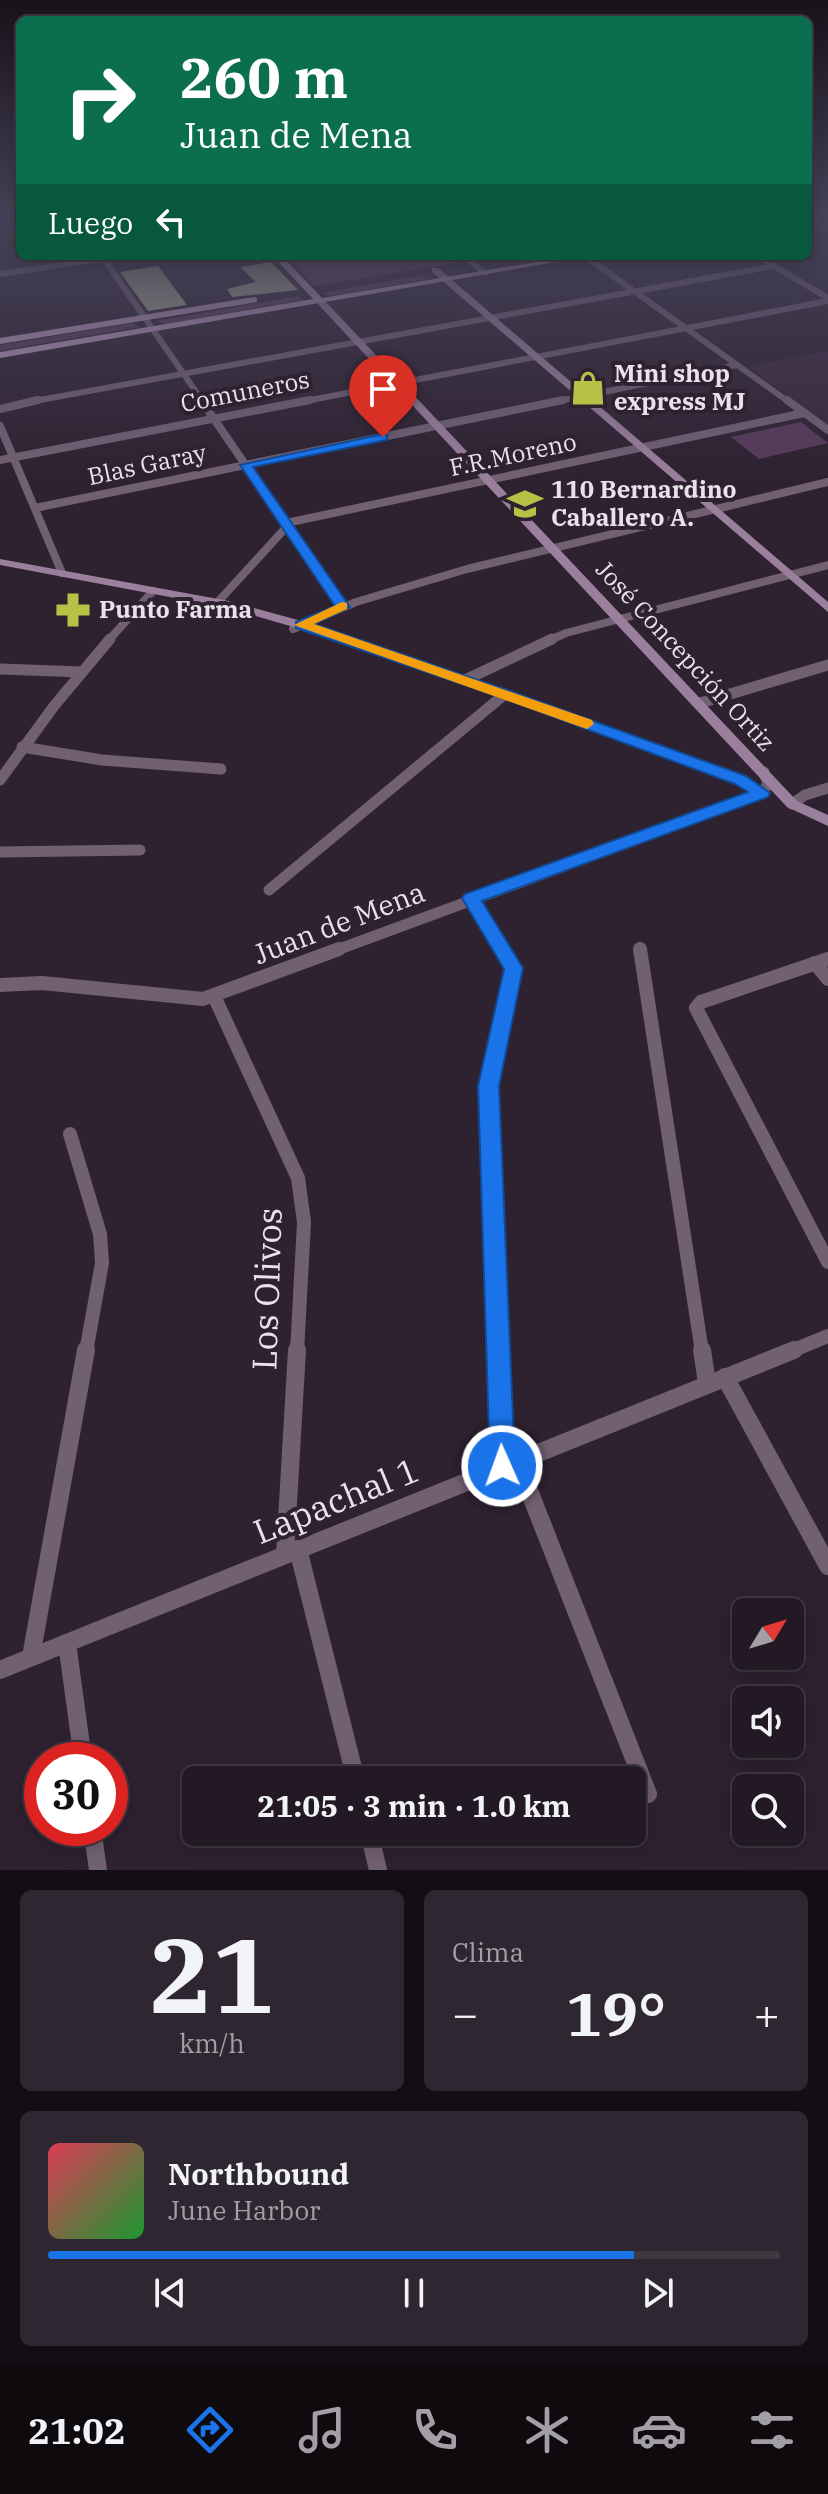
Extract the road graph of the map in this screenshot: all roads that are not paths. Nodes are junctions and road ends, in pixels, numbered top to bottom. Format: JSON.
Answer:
{"nodes":[{"id":1,"x":135,"y":304,"type":"edge"},
{"id":2,"x":225,"y":304,"type":"edge"},
{"id":3,"x":301,"y":304,"type":"edge"},
{"id":4,"x":323,"y":304,"type":"edge"},
{"id":5,"x":475,"y":304,"type":"edge"},
{"id":6,"x":561,"y":304,"type":"edge"},
{"id":7,"x":653,"y":304,"type":"edge"},
{"id":8,"x":805,"y":304,"type":"edge"},
{"id":9,"x":144,"y":317,"type":"junction"},
{"id":10,"x":490,"y":317,"type":"junction"},
{"id":11,"x":685,"y":327,"type":"junction"},
{"id":12,"x":153,"y":330,"type":"junction"},
{"id":13,"x":0,"y":341,"type":"edge"},
{"id":14,"x":358,"y":341,"type":"junction"},
{"id":15,"x":0,"y":355,"type":"edge"},
{"id":16,"x":536,"y":357,"type":"junction"},
{"id":17,"x":737,"y":365,"type":"junction"},
{"id":18,"x":182,"y":373,"type":"junction"},
{"id":19,"x":397,"y":383,"type":"junction"},
{"id":20,"x":582,"y":396,"type":"junction"},
{"id":21,"x":0,"y":409,"type":"edge"},
{"id":22,"x":804,"y":413,"type":"junction"},
{"id":23,"x":214,"y":419,"type":"junction"},
{"id":24,"x":0,"y":426,"type":"edge"},
{"id":25,"x":438,"y":426,"type":"junction"},
{"id":26,"x":828,"y":430,"type":"edge"},
{"id":27,"x":642,"y":447,"type":"junction"},
{"id":28,"x":13,"y":457,"type":"junction"},
{"id":29,"x":0,"y":460,"type":"edge"},
{"id":30,"x":246,"y":465,"type":"junction"},
{"id":31,"x":489,"y":480,"type":"junction"},
{"id":32,"x":828,"y":482,"type":"edge"},
{"id":33,"x":35,"y":508,"type":"junction"},
{"id":34,"x":714,"y":509,"type":"junction"},
{"id":35,"x":287,"y":525,"type":"junction"},
{"id":36,"x":553,"y":548,"type":"junction"},
{"id":37,"x":0,"y":562,"type":"edge"},
{"id":38,"x":828,"y":565,"type":"edge"},
{"id":39,"x":62,"y":573,"type":"junction"},
{"id":40,"x":789,"y":575,"type":"junction"},
{"id":41,"x":153,"y":591,"type":"junction"},
{"id":42,"x":218,"y":605,"type":"junction"},
{"id":43,"x":343,"y":607,"type":"junction"},
{"id":44,"x":828,"y":608,"type":"edge"},
{"id":45,"x":620,"y":619,"type":"junction"},
{"id":46,"x":297,"y":627,"type":"junction"},
{"id":47,"x":828,"y":665,"type":"edge"},
{"id":48,"x":0,"y":669,"type":"edge"},
{"id":49,"x":82,"y":672,"type":"junction"},
{"id":50,"x":465,"y":680,"type":"junction"},
{"id":51,"x":502,"y":697,"type":"junction"},
{"id":52,"x":700,"y":703,"type":"junction"},
{"id":53,"x":22,"y":747,"type":"junction"},
{"id":54,"x":221,"y":769,"type":"dead end"},
{"id":55,"x":764,"y":772,"type":"junction"},
{"id":56,"x":0,"y":780,"type":"edge"},
{"id":57,"x":828,"y":788,"type":"edge"},
{"id":58,"x":757,"y":791,"type":"junction"},
{"id":59,"x":792,"y":804,"type":"junction"},
{"id":60,"x":828,"y":821,"type":"edge"},
{"id":61,"x":140,"y":850,"type":"dead end"},
{"id":62,"x":0,"y":852,"type":"edge"},
{"id":63,"x":269,"y":890,"type":"dead end"},
{"id":64,"x":471,"y":898,"type":"junction"},
{"id":65,"x":640,"y":948,"type":"dead end"},
{"id":66,"x":822,"y":961,"type":"edge"},
{"id":67,"x":828,"y":979,"type":"edge"},
{"id":68,"x":0,"y":985,"type":"edge"},
{"id":69,"x":209,"y":998,"type":"junction"},
{"id":70,"x":70,"y":1134,"type":"dead end"},
{"id":71,"x":828,"y":1262,"type":"edge"},
{"id":72,"x":828,"y":1336,"type":"edge"},
{"id":73,"x":725,"y":1377,"type":"junction"},
{"id":74,"x":707,"y":1383,"type":"junction"},
{"id":75,"x":510,"y":1463,"type":"junction"},
{"id":76,"x":292,"y":1552,"type":"junction"},
{"id":77,"x":828,"y":1566,"type":"edge"},
{"id":78,"x":67,"y":1643,"type":"junction"},
{"id":79,"x":31,"y":1657,"type":"junction"},
{"id":80,"x":0,"y":1670,"type":"edge"},
{"id":81,"x":81,"y":1742,"type":"edge"},
{"id":82,"x":352,"y":1766,"type":"edge"},
{"id":83,"x":648,"y":1794,"type":"dead end"},
{"id":84,"x":95,"y":1846,"type":"edge"},
{"id":85,"x":372,"y":1846,"type":"edge"},
{"id":86,"x":98,"y":1870,"type":"edge"},
{"id":87,"x":378,"y":1870,"type":"edge"}],
"edges":[{"from":1,"to":9,"type":"street"},
{"from":2,"to":9,"type":"main road"},
{"from":3,"to":12,"type":"main road"},
{"from":4,"to":14,"type":"street","name":"José Concepción Ortiz"},
{"from":5,"to":10,"type":"street"},
{"from":6,"to":10,"type":"street"},
{"from":7,"to":11,"type":"street"},
{"from":8,"to":11,"type":"street","name":"Comuneros"},
{"from":9,"to":12,"type":"street"},
{"from":9,"to":13,"type":"main road"},
{"from":10,"to":14,"type":"street"},
{"from":10,"to":16,"type":"street"},
{"from":11,"to":16,"type":"street","name":"Comuneros"},
{"from":11,"to":17,"type":"street"},
{"from":12,"to":15,"type":"main road"},
{"from":12,"to":18,"type":"street"},
{"from":14,"to":18,"type":"street"},
{"from":14,"to":19,"type":"street","name":"José Concepción Ortiz"},
{"from":16,"to":19,"type":"street","name":"Comuneros"},
{"from":16,"to":20,"type":"street"},
{"from":17,"to":20,"type":"street","name":"Blas Garay"},
{"from":17,"to":22,"type":"street"},
{"from":18,"to":21,"type":"street"},
{"from":18,"to":23,"type":"street"},
{"from":19,"to":23,"type":"street","name":"Comuneros"},
{"from":19,"to":25,"type":"street","name":"José Concepción Ortiz"},
{"from":20,"to":25,"type":"street","name":"Blas Garay"},
{"from":20,"to":27,"type":"street"},
{"from":22,"to":26,"type":"street"},
{"from":22,"to":27,"type":"street","name":"F.R.Moreno"},
{"from":23,"to":28,"type":"street","name":"Comuneros"},
{"from":23,"to":30,"type":"street"},
{"from":24,"to":28,"type":"street"},
{"from":25,"to":30,"type":"street","name":"Blas Garay"},
{"from":25,"to":31,"type":"street","name":"José Concepción Ortiz"},
{"from":27,"to":31,"type":"street","name":"F.R.Moreno"},
{"from":27,"to":34,"type":"street"},
{"from":28,"to":29,"type":"street","name":"Comuneros"},
{"from":28,"to":33,"type":"street"},
{"from":30,"to":33,"type":"street","name":"Blas Garay"},
{"from":30,"to":35,"type":"street"},
{"from":31,"to":35,"type":"street","name":"F.R.Moreno"},
{"from":31,"to":36,"type":"street","name":"José Concepción Ortiz"},
{"from":32,"to":34,"type":"street"},
{"from":33,"to":39,"type":"street"},
{"from":34,"to":36,"type":"street"},
{"from":34,"to":40,"type":"street"},
{"from":35,"to":42,"type":"street"},
{"from":35,"to":43,"type":"street"},
{"from":36,"to":43,"type":"street"},
{"from":36,"to":45,"type":"street","name":"José Concepción Ortiz"},
{"from":37,"to":39,"type":"street"},
{"from":38,"to":40,"type":"street"},
{"from":39,"to":41,"type":"street"},
{"from":40,"to":44,"type":"street"},
{"from":40,"to":45,"type":"street"},
{"from":41,"to":42,"type":"street"},
{"from":41,"to":49,"type":"street"},
{"from":42,"to":46,"type":"street"},
{"from":43,"to":46,"type":"street"},
{"from":45,"to":50,"type":"street"},
{"from":45,"to":52,"type":"street","name":"José Concepción Ortiz"},
{"from":46,"to":50,"type":"street"},
{"from":46,"to":51,"type":"street"},
{"from":47,"to":52,"type":"street"},
{"from":48,"to":49,"type":"street"},
{"from":49,"to":53,"type":"street"},
{"from":50,"to":51,"type":"street"},
{"from":51,"to":58,"type":"street"},
{"from":51,"to":63,"type":"street"},
{"from":52,"to":55,"type":"street","name":"José Concepción Ortiz"},
{"from":53,"to":54,"type":"street"},
{"from":53,"to":56,"type":"street"},
{"from":55,"to":58,"type":"street"},
{"from":55,"to":59,"type":"street","name":"José Concepción Ortiz"},
{"from":57,"to":59,"type":"street"},
{"from":58,"to":59,"type":"street"},
{"from":58,"to":64,"type":"street","name":"Juan de Mena"},
{"from":59,"to":60,"type":"street","name":"José Concepción Ortiz"},
{"from":61,"to":62,"type":"street"},
{"from":64,"to":69,"type":"street","name":"Juan de Mena"},
{"from":64,"to":75,"type":"street"},
{"from":65,"to":74,"type":"street"},
{"from":66,"to":67,"type":"street"},
{"from":66,"to":71,"type":"street"},
{"from":68,"to":69,"type":"street"},
{"from":69,"to":76,"type":"street","name":"Los Olivos"},
{"from":70,"to":79,"type":"street"},
{"from":72,"to":73,"type":"street","name":"Lapachal 1"},
{"from":73,"to":74,"type":"street","name":"Lapachal 1"},
{"from":73,"to":77,"type":"street"},
{"from":74,"to":75,"type":"street","name":"Lapachal 1"},
{"from":75,"to":76,"type":"street","name":"Lapachal 1"},
{"from":75,"to":83,"type":"street"},
{"from":76,"to":78,"type":"street","name":"Lapachal 1"},
{"from":76,"to":82,"type":"street","name":"Los Olivos"},
{"from":78,"to":79,"type":"street","name":"Lapachal 1"},
{"from":78,"to":81,"type":"street"},
{"from":79,"to":80,"type":"street","name":"Lapachal 1"},
{"from":84,"to":86,"type":"street"},
{"from":85,"to":87,"type":"street"}]}
